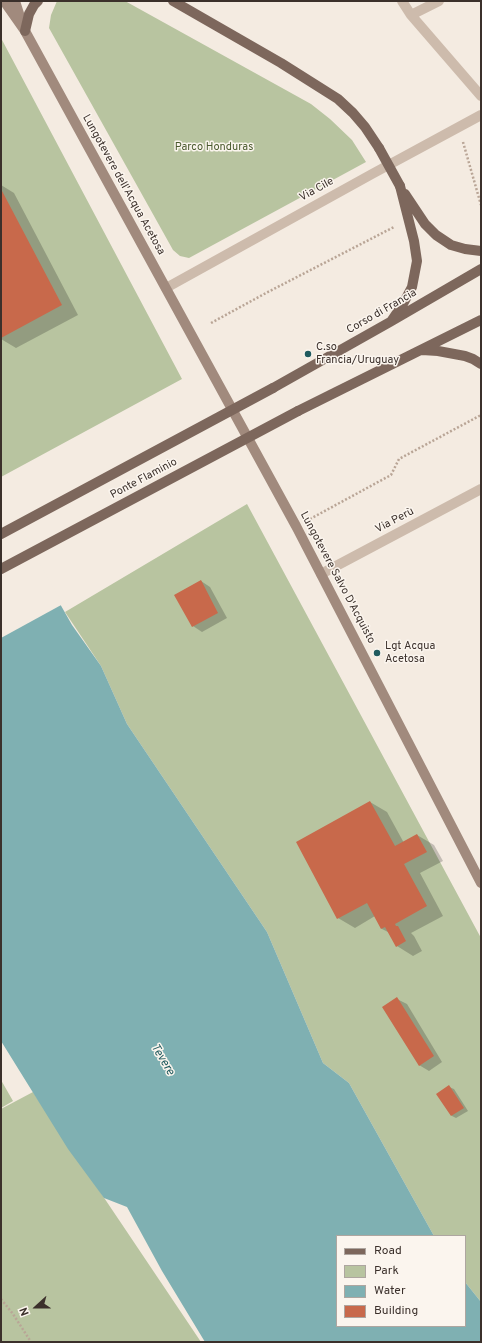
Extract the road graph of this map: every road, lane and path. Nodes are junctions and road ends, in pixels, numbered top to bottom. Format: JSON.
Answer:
{"nodes":[{"id":1,"x":4,"y":1,"type":"edge"},
{"id":2,"x":15,"y":1,"type":"edge"},
{"id":3,"x":38,"y":1,"type":"edge"},
{"id":4,"x":173,"y":1,"type":"edge"},
{"id":5,"x":402,"y":1,"type":"edge"},
{"id":6,"x":439,"y":1,"type":"edge"},
{"id":7,"x":411,"y":15,"type":"junction"},
{"id":8,"x":24,"y":31,"type":"junction"},
{"id":9,"x":481,"y":96,"type":"edge"},
{"id":10,"x":481,"y":115,"type":"edge"},
{"id":11,"x":459,"y":128,"type":"junction"},
{"id":12,"x":400,"y":186,"type":"junction"},
{"id":13,"x":481,"y":205,"type":"edge"},
{"id":14,"x":408,"y":220,"type":"junction"},
{"id":15,"x":481,"y":251,"type":"edge"},
{"id":16,"x":481,"y":268,"type":"edge"},
{"id":17,"x":166,"y":288,"type":"junction"},
{"id":18,"x":481,"y":320,"type":"edge"},
{"id":19,"x":390,"y":322,"type":"junction"},
{"id":20,"x":211,"y":323,"type":"dead end"},
{"id":21,"x":420,"y":350,"type":"junction"},
{"id":22,"x":201,"y":351,"type":"joint"},
{"id":23,"x":481,"y":364,"type":"edge"},
{"id":24,"x":274,"y":388,"type":"joint"},
{"id":25,"x":481,"y":415,"type":"edge"},
{"id":26,"x":481,"y":489,"type":"edge"},
{"id":27,"x":296,"y":526,"type":"junction"},
{"id":28,"x":1,"y":534,"type":"edge"},
{"id":29,"x":1,"y":569,"type":"edge"},
{"id":30,"x":321,"y":574,"type":"junction"},
{"id":31,"x":481,"y":883,"type":"edge"},
{"id":32,"x":1,"y":1299,"type":"edge"},
{"id":33,"x":31,"y":1342,"type":"edge"}],
"edges":[{"from":1,"to":8,"type":"main road","name":"Lungotevere dell'Acqua Acetosa"},
{"from":2,"to":8,"type":"main road","name":"Lungotevere dell'Acqua Acetosa"},
{"from":3,"to":8,"type":"main road"},
{"from":4,"to":12,"type":"main road","bridge":true},
{"from":5,"to":7,"type":"street"},
{"from":6,"to":7,"type":"street"},
{"from":7,"to":9,"type":"street"},
{"from":8,"to":17,"type":"main road","name":"Lungotevere dell'Acqua Acetosa"},
{"from":10,"to":11,"type":"street","name":"Via Cile"},
{"from":11,"to":13,"type":"path"},
{"from":11,"to":17,"type":"street","name":"Via Cile"},
{"from":12,"to":14,"type":"main road"},
{"from":12,"to":15,"type":"main road"},
{"from":14,"to":19,"type":"main road"},
{"from":14,"to":20,"type":"path"},
{"from":16,"to":19,"type":"main road","name":"Corso di Francia"},
{"from":17,"to":22,"type":"main road","name":"Lungotevere dell'Acqua Acetosa"},
{"from":18,"to":21,"type":"main road"},
{"from":19,"to":24,"type":"main road","name":"Corso di Francia"},
{"from":21,"to":23,"type":"main road"},
{"from":21,"to":29,"type":"main road","name":"Ponte Flaminio","bridge":true},
{"from":22,"to":27,"type":"main road","name":"Lungotevere Salvo D'Acquisto"},
{"from":24,"to":28,"type":"main road","name":"Ponte Flaminio","bridge":true},
{"from":25,"to":27,"type":"path"},
{"from":26,"to":30,"type":"street","name":"Via Perù"},
{"from":27,"to":30,"type":"main road","name":"Lungotevere Salvo D'Acquisto"},
{"from":30,"to":31,"type":"main road","name":"Lungotevere Salvo D'Acquisto"},
{"from":32,"to":33,"type":"path"}]}
